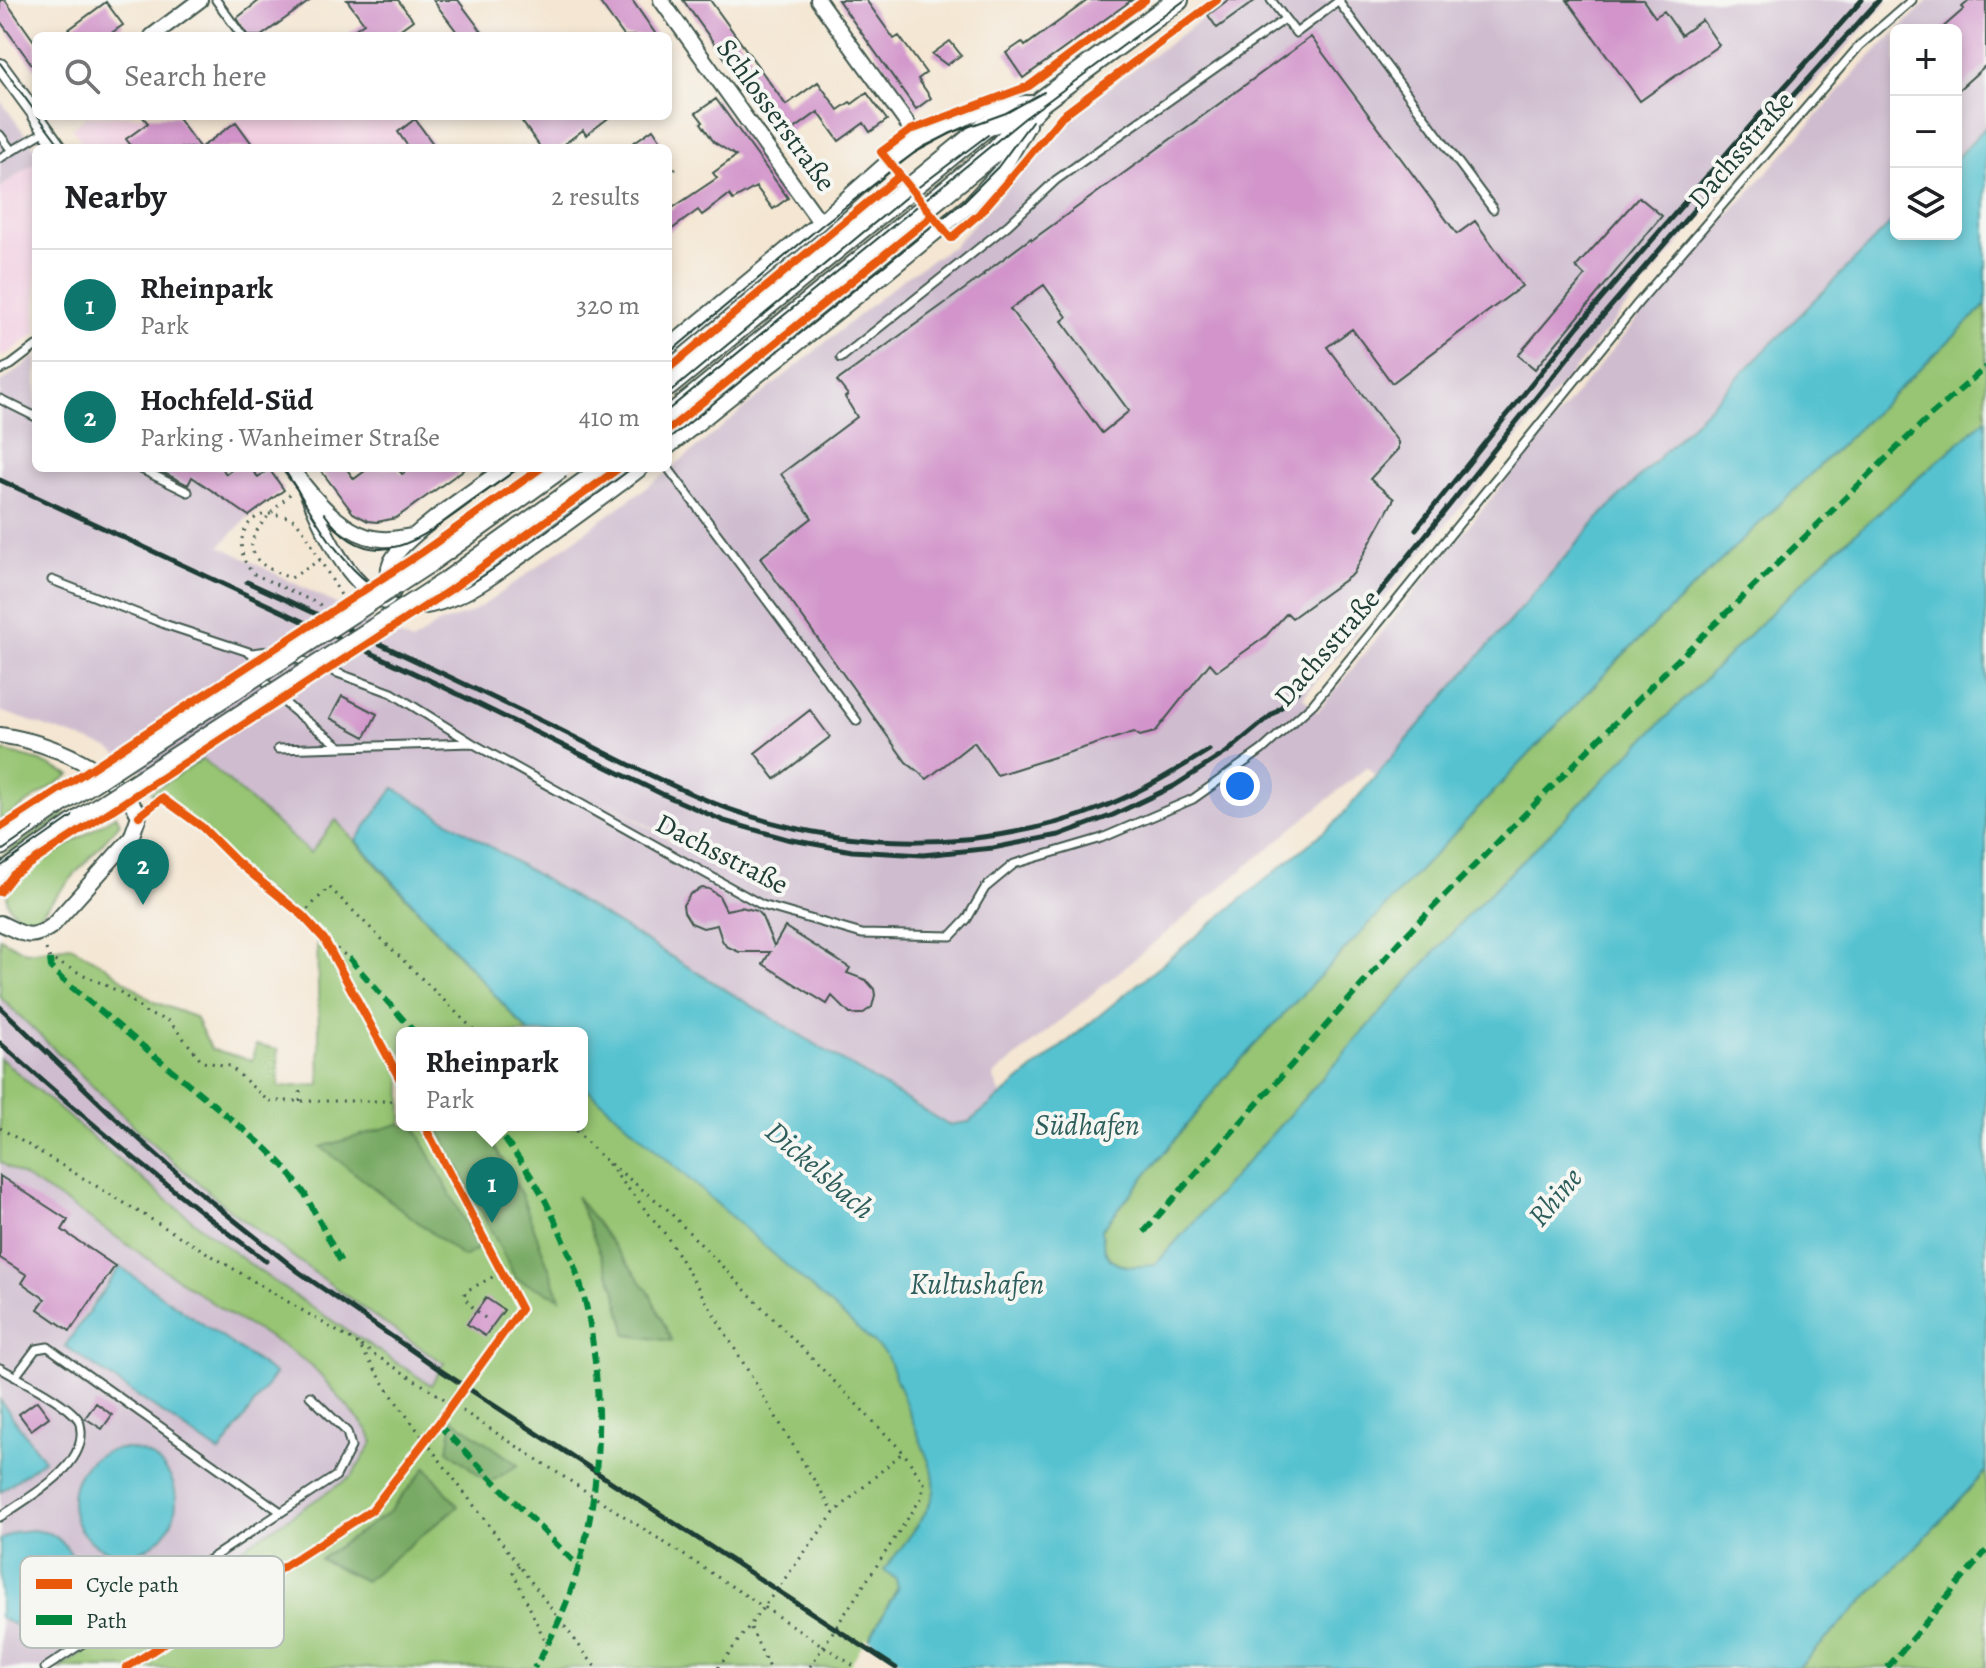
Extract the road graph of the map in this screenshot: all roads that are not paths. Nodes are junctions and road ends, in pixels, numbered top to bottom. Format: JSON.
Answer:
{"nodes":[{"id":1,"x":200,"y":0,"type":"edge"},
{"id":2,"x":216,"y":0,"type":"edge"},
{"id":3,"x":661,"y":0,"type":"edge"},
{"id":4,"x":818,"y":0,"type":"edge"},
{"id":5,"x":1178,"y":0,"type":"edge"},
{"id":6,"x":1271,"y":0,"type":"edge"},
{"id":7,"x":1912,"y":0,"type":"edge"},
{"id":8,"x":1339,"y":1,"type":"edge"},
{"id":9,"x":1285,"y":19,"type":"junction"},
{"id":10,"x":157,"y":32,"type":"edge"},
{"id":11,"x":239,"y":32,"type":"edge"},
{"id":12,"x":0,"y":66,"type":"edge"},
{"id":13,"x":1042,"y":101,"type":"junction"},
{"id":14,"x":32,"y":107,"type":"edge"},
{"id":15,"x":40,"y":120,"type":"edge"},
{"id":16,"x":42,"y":120,"type":"edge"},
{"id":17,"x":0,"y":135,"type":"edge"},
{"id":18,"x":919,"y":140,"type":"junction"},
{"id":19,"x":57,"y":144,"type":"edge"},
{"id":20,"x":12,"y":151,"type":"junction"},
{"id":21,"x":0,"y":158,"type":"edge"},
{"id":22,"x":1493,"y":209,"type":"dead end"},
{"id":23,"x":820,"y":222,"type":"junction"},
{"id":24,"x":672,"y":345,"type":"edge"},
{"id":25,"x":32,"y":349,"type":"edge"},
{"id":26,"x":841,"y":358,"type":"dead end"},
{"id":27,"x":0,"y":370,"type":"edge"},
{"id":28,"x":672,"y":383,"type":"edge"},
{"id":29,"x":0,"y":399,"type":"edge"},
{"id":30,"x":32,"y":415,"type":"edge"},
{"id":31,"x":672,"y":415,"type":"edge"},
{"id":32,"x":672,"y":444,"type":"edge"},
{"id":33,"x":147,"y":472,"type":"edge"},
{"id":34,"x":294,"y":472,"type":"edge"},
{"id":35,"x":500,"y":472,"type":"edge"},
{"id":36,"x":554,"y":472,"type":"edge"},
{"id":37,"x":599,"y":472,"type":"edge"},
{"id":38,"x":636,"y":472,"type":"edge"},
{"id":39,"x":671,"y":472,"type":"edge"},
{"id":40,"x":304,"y":485,"type":"junction"},
{"id":41,"x":188,"y":492,"type":"dead end"},
{"id":42,"x":413,"y":536,"type":"junction"},
{"id":43,"x":52,"y":580,"type":"dead end"},
{"id":44,"x":410,"y":608,"type":"junction"},
{"id":45,"x":252,"y":653,"type":"junction"},
{"id":46,"x":857,"y":721,"type":"dead end"},
{"id":47,"x":0,"y":735,"type":"edge"},
{"id":48,"x":472,"y":743,"type":"junction"},
{"id":49,"x":341,"y":747,"type":"junction"},
{"id":50,"x":278,"y":749,"type":"dead end"},
{"id":51,"x":0,"y":845,"type":"edge"},
{"id":52,"x":0,"y":877,"type":"edge"},
{"id":53,"x":1,"y":920,"type":"edge"},
{"id":54,"x":0,"y":1368,"type":"edge"},
{"id":55,"x":15,"y":1377,"type":"junction"},
{"id":56,"x":310,"y":1396,"type":"dead end"},
{"id":57,"x":281,"y":1512,"type":"junction"},
{"id":58,"x":0,"y":1517,"type":"edge"},
{"id":59,"x":214,"y":1556,"type":"edge"},
{"id":60,"x":75,"y":1648,"type":"edge"},
{"id":61,"x":45,"y":1668,"type":"edge"}],
"edges":[{"from":1,"to":10,"type":"street"},
{"from":2,"to":11,"type":"lane"},
{"from":3,"to":23,"type":"street","name":"Schlosserstraße"},
{"from":4,"to":18,"type":"street"},
{"from":5,"to":13,"type":"street"},
{"from":6,"to":9,"type":"lane"},
{"from":7,"to":48,"type":"lane","name":"Dachsstraße"},
{"from":8,"to":9,"type":"lane"},
{"from":8,"to":22,"type":"lane"},
{"from":9,"to":26,"type":"lane"},
{"from":12,"to":14,"type":"street"},
{"from":13,"to":18,"type":"street"},
{"from":13,"to":28,"type":"street"},
{"from":13,"to":31,"type":"street"},
{"from":13,"to":32,"type":"street"},
{"from":15,"to":20,"type":"lane"},
{"from":16,"to":19,"type":"street"},
{"from":17,"to":20,"type":"lane"},
{"from":18,"to":23,"type":"street"},
{"from":20,"to":21,"type":"lane"},
{"from":23,"to":24,"type":"street"},
{"from":25,"to":27,"type":"lane"},
{"from":29,"to":30,"type":"lane"},
{"from":33,"to":41,"type":"lane"},
{"from":34,"to":40,"type":"street"},
{"from":35,"to":42,"type":"street"},
{"from":36,"to":51,"type":"street","bridge":true},
{"from":37,"to":52,"type":"street","bridge":true},
{"from":38,"to":44,"type":"street"},
{"from":39,"to":46,"type":"lane"},
{"from":40,"to":42,"type":"street"},
{"from":40,"to":44,"type":"street"},
{"from":42,"to":44,"type":"street"},
{"from":43,"to":45,"type":"lane"},
{"from":45,"to":48,"type":"lane"},
{"from":45,"to":49,"type":"lane"},
{"from":47,"to":53,"type":"street"},
{"from":48,"to":49,"type":"lane"},
{"from":49,"to":50,"type":"lane"},
{"from":54,"to":55,"type":"lane"},
{"from":55,"to":57,"type":"lane"},
{"from":55,"to":58,"type":"lane"},
{"from":56,"to":57,"type":"lane"},
{"from":57,"to":59,"type":"lane"},
{"from":60,"to":61,"type":"lane"}]}
